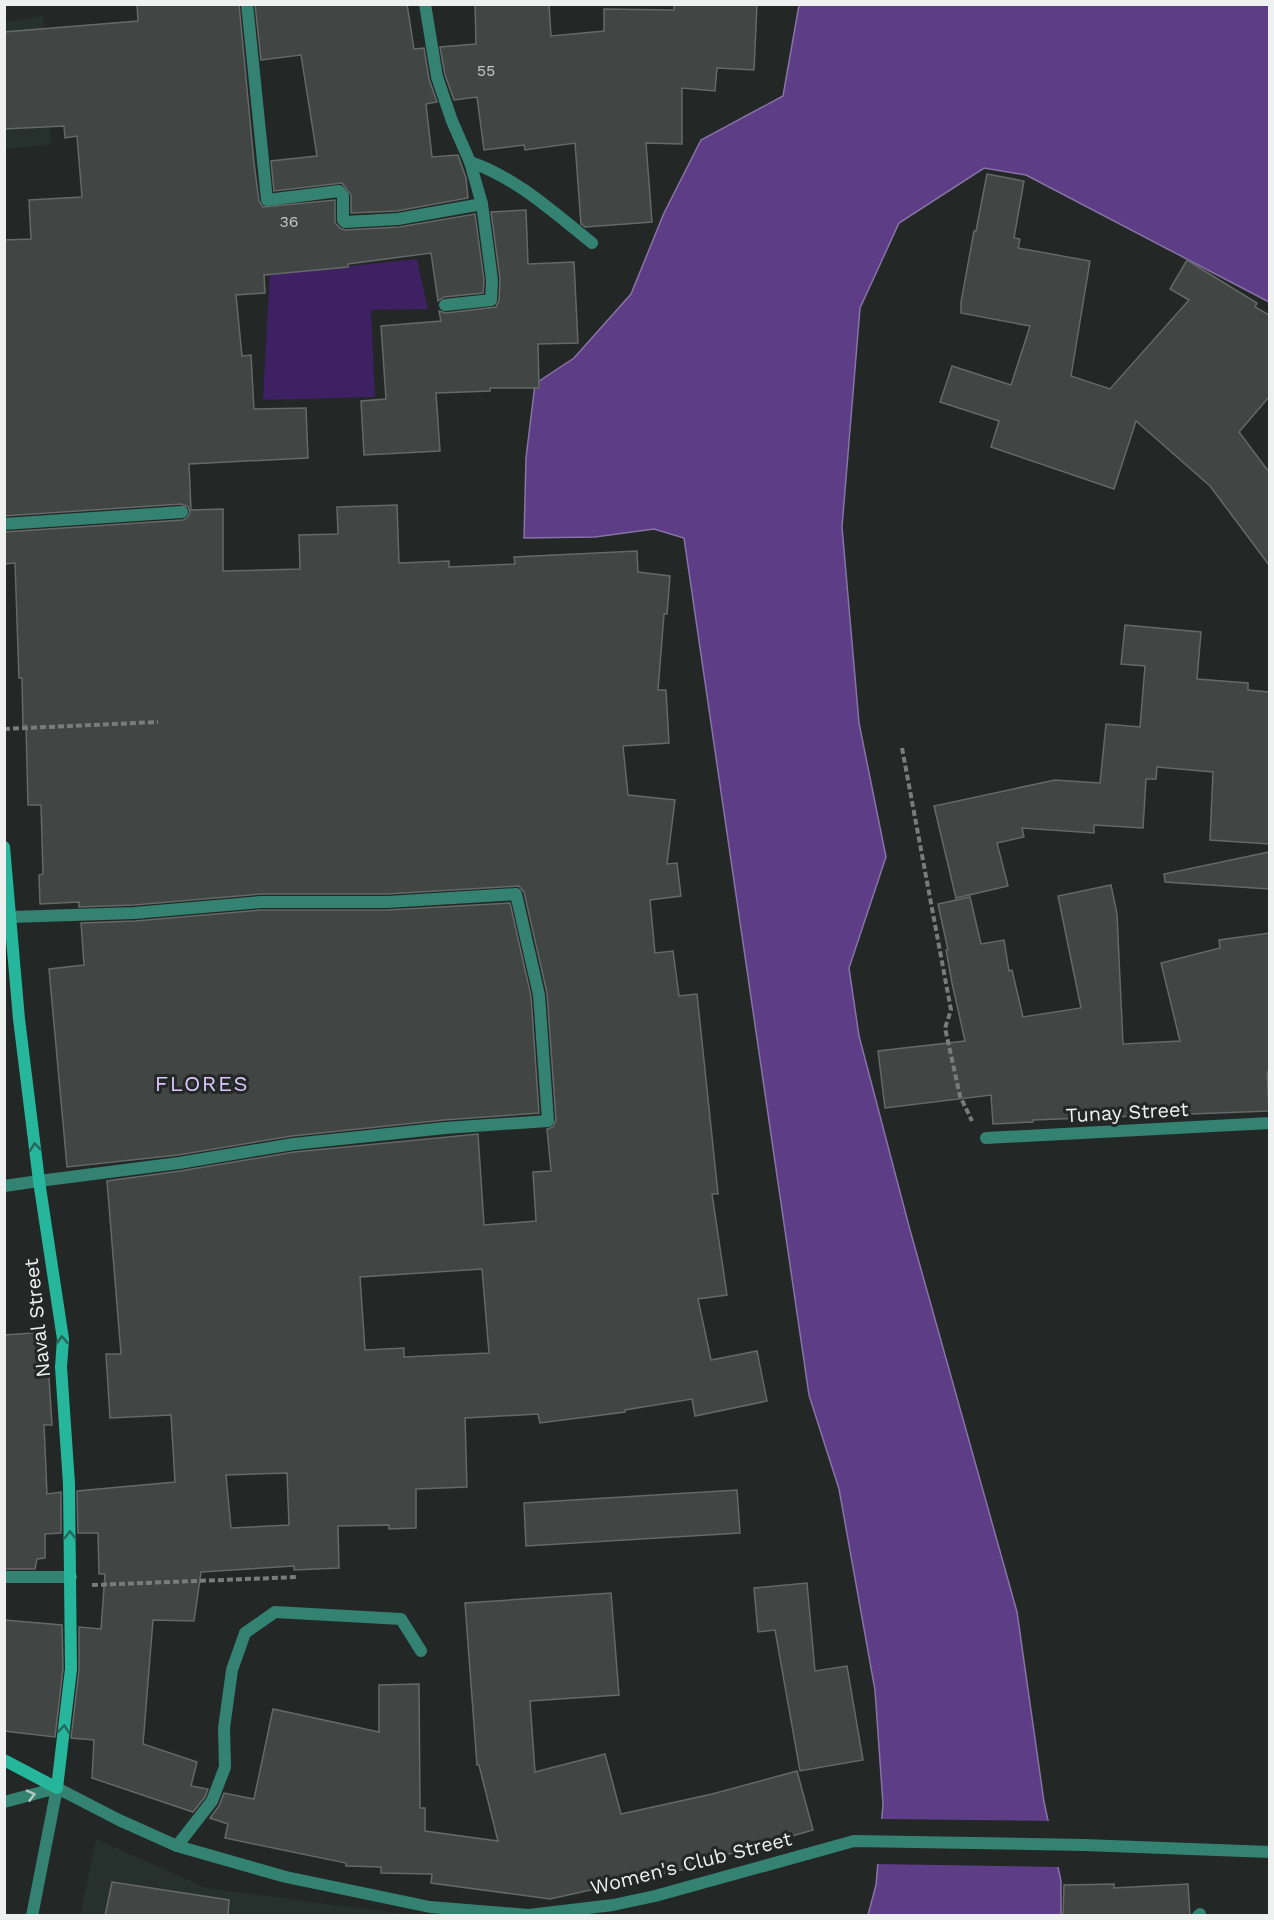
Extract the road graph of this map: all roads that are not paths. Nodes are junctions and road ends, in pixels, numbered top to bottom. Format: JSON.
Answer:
{"nodes":[{"id":1,"x":247,"y":4,"type":"edge"},
{"id":2,"x":425,"y":4,"type":"edge"},
{"id":3,"x":470,"y":162,"type":"junction"},
{"id":4,"x":482,"y":204,"type":"junction"},
{"id":5,"x":592,"y":243,"type":"dead end"},
{"id":6,"x":446,"y":305,"type":"dead end"},
{"id":7,"x":182,"y":512,"type":"dead end"},
{"id":8,"x":4,"y":524,"type":"edge"},
{"id":9,"x":4,"y":847,"type":"edge"},
{"id":10,"x":11,"y":917,"type":"junction"},
{"id":11,"x":1269,"y":1123,"type":"edge"},
{"id":12,"x":986,"y":1138,"type":"road end"},
{"id":13,"x":39,"y":1181,"type":"junction"},
{"id":14,"x":4,"y":1186,"type":"edge"},
{"id":15,"x":4,"y":1577,"type":"edge"},
{"id":16,"x":71,"y":1580,"type":"junction"},
{"id":17,"x":421,"y":1651,"type":"dead end"},
{"id":18,"x":4,"y":1760,"type":"edge"},
{"id":19,"x":57,"y":1788,"type":"junction"},
{"id":20,"x":4,"y":1802,"type":"edge"},
{"id":21,"x":177,"y":1846,"type":"junction"},
{"id":22,"x":1269,"y":1852,"type":"edge"},
{"id":23,"x":32,"y":1916,"type":"edge"}],
"edges":[{"from":1,"to":4,"type":"street"},
{"from":2,"to":3,"type":"street"},
{"from":3,"to":4,"type":"street"},
{"from":3,"to":5,"type":"street"},
{"from":4,"to":6,"type":"street"},
{"from":7,"to":8,"type":"street"},
{"from":9,"to":10,"type":"main road","name":"Naval Street"},
{"from":13,"to":10,"type":"main road","name":"Naval Street","one_way":true},
{"from":10,"to":13,"type":"street"},
{"from":11,"to":12,"type":"street","name":"Tunay Street"},
{"from":13,"to":14,"type":"street"},
{"from":16,"to":13,"type":"main road","name":"Naval Street","one_way":true},
{"from":15,"to":16,"type":"street"},
{"from":19,"to":16,"type":"main road","name":"Naval Street","one_way":true},
{"from":17,"to":21,"type":"street"},
{"from":18,"to":19,"type":"main road","name":"Women's Club Street"},
{"from":20,"to":19,"type":"street","one_way":true},
{"from":19,"to":21,"type":"street","name":"Women's Club Street"},
{"from":19,"to":23,"type":"street"},
{"from":21,"to":22,"type":"street","name":"Women's Club Street"}]}
